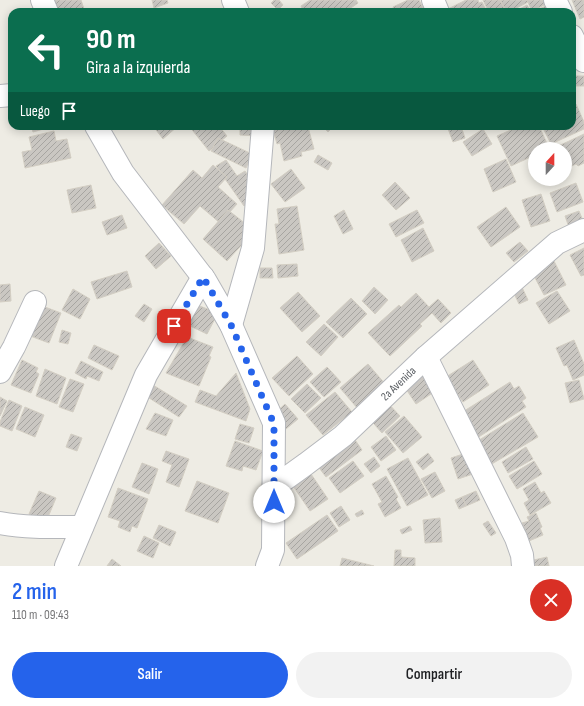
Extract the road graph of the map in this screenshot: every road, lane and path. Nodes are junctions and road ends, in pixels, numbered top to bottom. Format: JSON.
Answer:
{"nodes":[{"id":1,"x":576,"y":44,"type":"edge"},
{"id":2,"x":584,"y":61,"type":"edge"},
{"id":3,"x":98,"y":130,"type":"edge"},
{"id":4,"x":263,"y":130,"type":"edge"},
{"id":5,"x":584,"y":230,"type":"edge"},
{"id":6,"x":203,"y":277,"type":"junction"},
{"id":7,"x":35,"y":302,"type":"dead end"},
{"id":8,"x":231,"y":325,"type":"junction"},
{"id":9,"x":426,"y":357,"type":"junction"},
{"id":10,"x":0,"y":372,"type":"edge"},
{"id":11,"x":274,"y":487,"type":"junction"},
{"id":12,"x":0,"y":523,"type":"edge"},
{"id":13,"x":82,"y":527,"type":"junction"},
{"id":14,"x":66,"y":566,"type":"edge"},
{"id":15,"x":267,"y":566,"type":"edge"},
{"id":16,"x":523,"y":566,"type":"edge"}],
"edges":[{"from":1,"to":2,"type":"street"},
{"from":3,"to":6,"type":"street"},
{"from":4,"to":8,"type":"street"},
{"from":5,"to":9,"type":"street","name":"2a Avenida"},
{"from":6,"to":8,"type":"street"},
{"from":6,"to":13,"type":"street"},
{"from":7,"to":10,"type":"street"},
{"from":8,"to":11,"type":"street"},
{"from":9,"to":11,"type":"street","name":"2a Avenida"},
{"from":9,"to":16,"type":"street"},
{"from":11,"to":15,"type":"street"},
{"from":12,"to":13,"type":"street"},
{"from":13,"to":14,"type":"street"}]}
